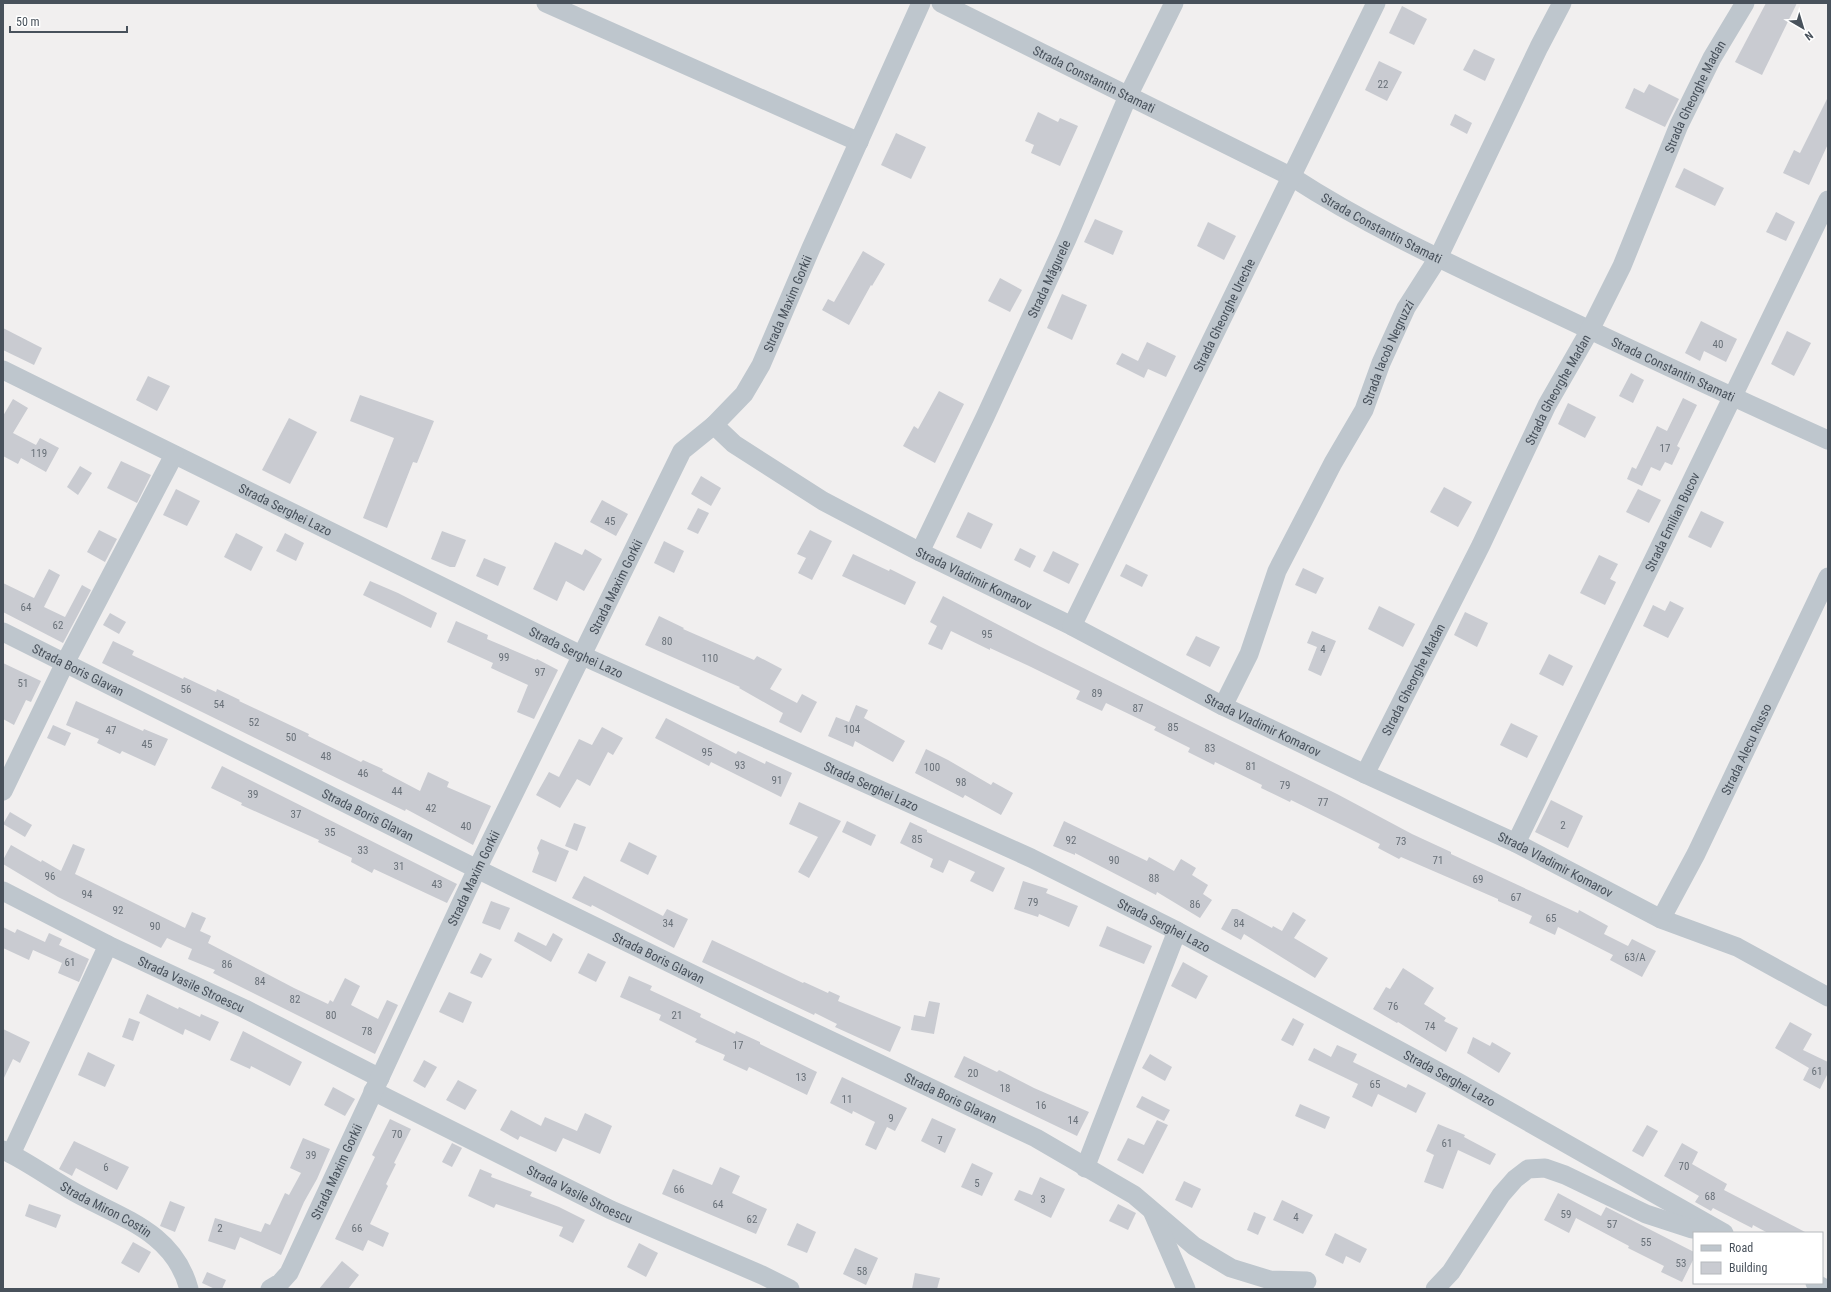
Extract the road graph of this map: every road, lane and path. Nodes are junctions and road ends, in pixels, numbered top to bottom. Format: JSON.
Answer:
{"nodes":[{"id":1,"x":546,"y":3,"type":"edge"},
{"id":2,"x":921,"y":3,"type":"edge"},
{"id":3,"x":941,"y":3,"type":"edge"},
{"id":4,"x":1174,"y":3,"type":"edge"},
{"id":5,"x":1376,"y":3,"type":"edge"},
{"id":6,"x":1562,"y":3,"type":"edge"},
{"id":7,"x":1745,"y":3,"type":"edge"},
{"id":8,"x":1128,"y":96,"type":"junction"},
{"id":9,"x":859,"y":142,"type":"junction"},
{"id":10,"x":1292,"y":177,"type":"junction"},
{"id":11,"x":1828,"y":200,"type":"edge"},
{"id":12,"x":1438,"y":258,"type":"junction"},
{"id":13,"x":1590,"y":330,"type":"junction"},
{"id":14,"x":3,"y":370,"type":"edge"},
{"id":15,"x":1733,"y":398,"type":"junction"},
{"id":16,"x":714,"y":424,"type":"junction"},
{"id":17,"x":1828,"y":440,"type":"edge"},
{"id":18,"x":174,"y":455,"type":"junction"},
{"id":19,"x":920,"y":552,"type":"junction"},
{"id":20,"x":1828,"y":577,"type":"edge"},
{"id":21,"x":1072,"y":626,"type":"junction"},
{"id":22,"x":3,"y":632,"type":"edge"},
{"id":23,"x":583,"y":656,"type":"junction"},
{"id":24,"x":65,"y":663,"type":"junction"},
{"id":25,"x":1223,"y":706,"type":"junction"},
{"id":26,"x":1365,"y":774,"type":"junction"},
{"id":27,"x":3,"y":791,"type":"edge"},
{"id":28,"x":1516,"y":843,"type":"junction"},
{"id":29,"x":477,"y":869,"type":"junction"},
{"id":30,"x":3,"y":891,"type":"edge"},
{"id":31,"x":1661,"y":919,"type":"junction"},
{"id":32,"x":1177,"y":931,"type":"junction"},
{"id":33,"x":108,"y":945,"type":"junction"},
{"id":34,"x":1828,"y":997,"type":"edge"},
{"id":35,"x":376,"y":1085,"type":"junction"},
{"id":36,"x":7,"y":1152,"type":"edge"},
{"id":37,"x":1085,"y":1168,"type":"junction"},
{"id":38,"x":1151,"y":1210,"type":"junction"},
{"id":39,"x":1707,"y":1224,"type":"junction"},
{"id":40,"x":1722,"y":1232,"type":"edge"},
{"id":41,"x":1308,"y":1281,"type":"dead end"},
{"id":42,"x":1817,"y":1284,"type":"edge"},
{"id":43,"x":189,"y":1289,"type":"edge"},
{"id":44,"x":270,"y":1289,"type":"edge"},
{"id":45,"x":790,"y":1289,"type":"edge"},
{"id":46,"x":1186,"y":1289,"type":"edge"},
{"id":47,"x":1435,"y":1289,"type":"edge"},
{"id":48,"x":1826,"y":1289,"type":"edge"}],
"edges":[{"from":1,"to":9,"type":"street"},
{"from":2,"to":9,"type":"street","name":"Strada Maxim Gorkii"},
{"from":3,"to":8,"type":"street","name":"Strada Constantin Stamati"},
{"from":4,"to":8,"type":"street","name":"Strada Măgurele"},
{"from":5,"to":10,"type":"street","name":"Strada Gheorghe Ureche"},
{"from":6,"to":12,"type":"street","name":"Strada Iacob Negruzzi"},
{"from":7,"to":13,"type":"street","name":"Strada Gheorghe Madan"},
{"from":8,"to":10,"type":"street","name":"Strada Constantin Stamati"},
{"from":8,"to":19,"type":"street","name":"Strada Măgurele"},
{"from":9,"to":16,"type":"street","name":"Strada Maxim Gorkii"},
{"from":10,"to":12,"type":"street","name":"Strada Constantin Stamati"},
{"from":10,"to":21,"type":"street","name":"Strada Gheorghe Ureche"},
{"from":11,"to":15,"type":"street","name":"Strada Emilian Bucov"},
{"from":12,"to":13,"type":"street","name":"Strada Constantin Stamati"},
{"from":12,"to":25,"type":"street","name":"Strada Iacob Negruzzi"},
{"from":13,"to":15,"type":"street","name":"Strada Constantin Stamati"},
{"from":13,"to":26,"type":"street","name":"Strada Gheorghe Madan"},
{"from":14,"to":18,"type":"street","name":"Strada Serghei Lazo"},
{"from":15,"to":17,"type":"street","name":"Strada Constantin Stamati"},
{"from":15,"to":28,"type":"street","name":"Strada Emilian Bucov"},
{"from":16,"to":19,"type":"street","name":"Strada Vladimir Komarov"},
{"from":16,"to":23,"type":"street","name":"Strada Maxim Gorkii"},
{"from":18,"to":23,"type":"street","name":"Strada Serghei Lazo"},
{"from":18,"to":24,"type":"street"},
{"from":19,"to":21,"type":"street","name":"Strada Vladimir Komarov"},
{"from":20,"to":31,"type":"street","name":"Strada Alecu Russo"},
{"from":21,"to":25,"type":"street","name":"Strada Vladimir Komarov"},
{"from":22,"to":24,"type":"street","name":"Strada Boris Glavan"},
{"from":23,"to":29,"type":"street","name":"Strada Maxim Gorkii"},
{"from":23,"to":32,"type":"street","name":"Strada Serghei Lazo"},
{"from":24,"to":27,"type":"street"},
{"from":24,"to":29,"type":"street","name":"Strada Boris Glavan"},
{"from":25,"to":26,"type":"street","name":"Strada Vladimir Komarov"},
{"from":26,"to":28,"type":"street","name":"Strada Vladimir Komarov"},
{"from":28,"to":31,"type":"street","name":"Strada Vladimir Komarov"},
{"from":29,"to":35,"type":"street","name":"Strada Maxim Gorkii"},
{"from":29,"to":37,"type":"street","name":"Strada Boris Glavan"},
{"from":30,"to":33,"type":"street","name":"Strada Vasile Stroescu"},
{"from":31,"to":34,"type":"street","name":"Strada Vladimir Komarov"},
{"from":32,"to":37,"type":"street"},
{"from":32,"to":39,"type":"street","name":"Strada Serghei Lazo"},
{"from":33,"to":35,"type":"street","name":"Strada Vasile Stroescu"},
{"from":33,"to":36,"type":"street"},
{"from":35,"to":44,"type":"street","name":"Strada Maxim Gorkii"},
{"from":35,"to":45,"type":"street","name":"Strada Vasile Stroescu"},
{"from":36,"to":43,"type":"street","name":"Strada Miron Costin"},
{"from":37,"to":38,"type":"street","name":"Strada Boris Glavan"},
{"from":38,"to":41,"type":"street","name":"Strada Boris Glavan"},
{"from":38,"to":46,"type":"street"},
{"from":39,"to":40,"type":"street","name":"Strada Serghei Lazo"},
{"from":39,"to":47,"type":"street"},
{"from":42,"to":48,"type":"street"}]}
